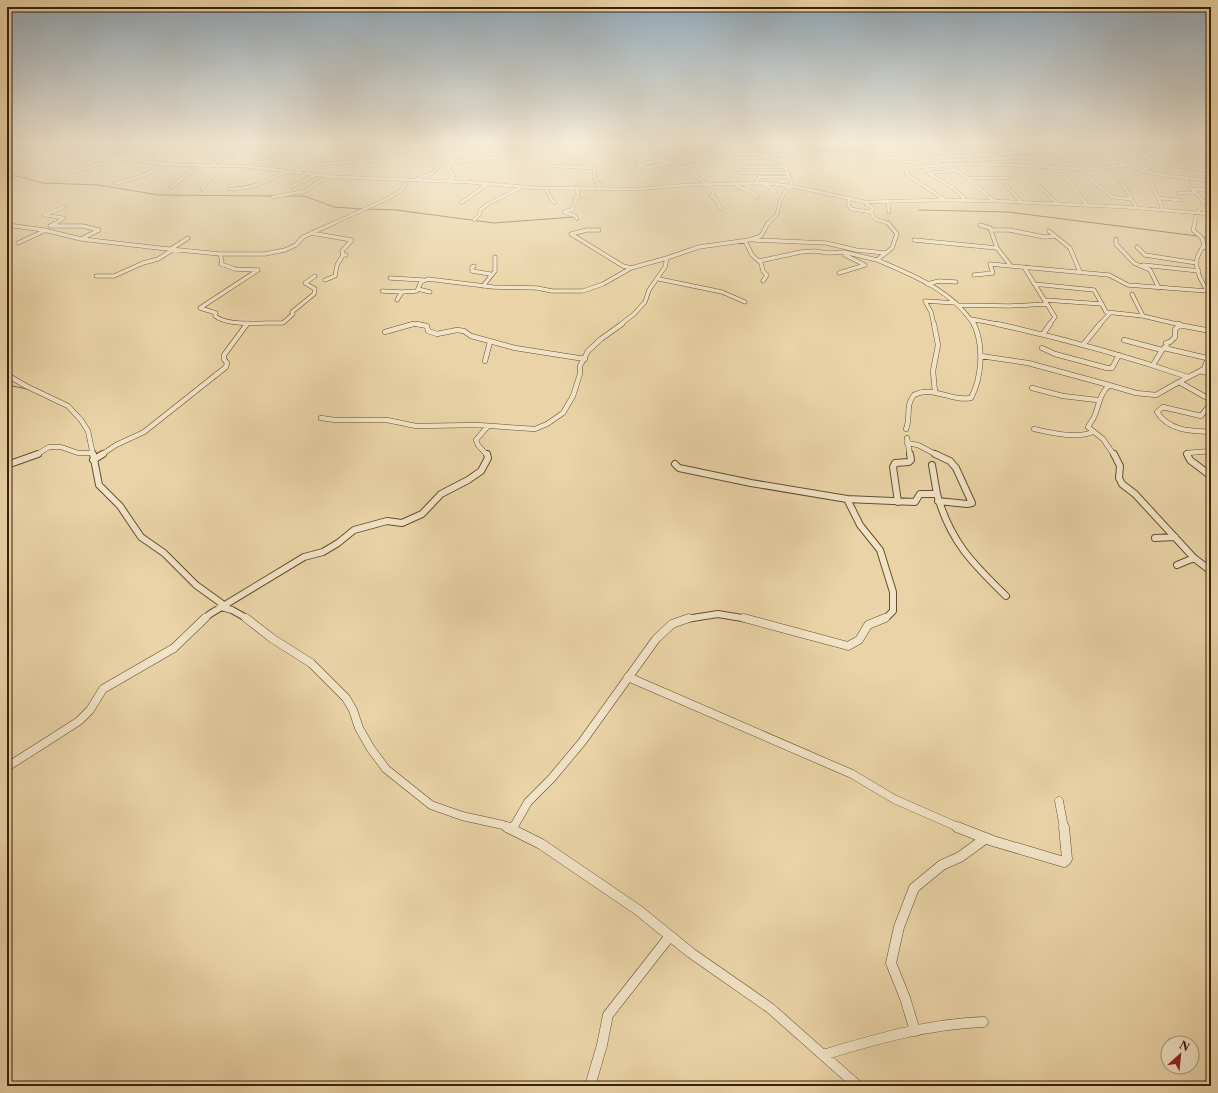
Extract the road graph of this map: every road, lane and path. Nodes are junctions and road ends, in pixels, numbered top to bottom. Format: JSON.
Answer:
{"nodes":[{"id":1,"x":290,"y":194,"type":"edge"},
{"id":2,"x":395,"y":194,"type":"edge"},
{"id":3,"x":474,"y":194,"type":"edge"},
{"id":4,"x":509,"y":194,"type":"edge"},
{"id":5,"x":549,"y":194,"type":"edge"},
{"id":6,"x":578,"y":194,"type":"edge"},
{"id":7,"x":713,"y":194,"type":"edge"},
{"id":8,"x":754,"y":194,"type":"edge"},
{"id":9,"x":783,"y":194,"type":"edge"},
{"id":10,"x":824,"y":194,"type":"edge"},
{"id":11,"x":936,"y":194,"type":"edge"},
{"id":12,"x":960,"y":194,"type":"edge"},
{"id":13,"x":986,"y":194,"type":"edge"},
{"id":14,"x":1014,"y":194,"type":"edge"},
{"id":15,"x":1047,"y":194,"type":"edge"},
{"id":16,"x":1080,"y":194,"type":"edge"},
{"id":17,"x":1108,"y":194,"type":"edge"},
{"id":18,"x":1129,"y":194,"type":"edge"},
{"id":19,"x":1156,"y":194,"type":"edge"},
{"id":20,"x":1196,"y":194,"type":"edge"},
{"id":21,"x":274,"y":197,"type":"dead end"},
{"id":22,"x":757,"y":197,"type":"dead end"},
{"id":23,"x":1158,"y":198,"type":"junction"},
{"id":24,"x":1130,"y":199,"type":"junction"},
{"id":25,"x":849,"y":200,"type":"junction"},
{"id":26,"x":945,"y":200,"type":"junction"},
{"id":27,"x":1181,"y":200,"type":"dead end"},
{"id":28,"x":966,"y":201,"type":"junction"},
{"id":29,"x":994,"y":201,"type":"junction"},
{"id":30,"x":1203,"y":201,"type":"junction"},
{"id":31,"x":1211,"y":201,"type":"edge"},
{"id":32,"x":865,"y":202,"type":"junction"},
{"id":33,"x":888,"y":202,"type":"junction"},
{"id":34,"x":1021,"y":202,"type":"junction"},
{"id":35,"x":461,"y":203,"type":"dead end"},
{"id":36,"x":555,"y":203,"type":"dead end"},
{"id":37,"x":1058,"y":204,"type":"junction"},
{"id":38,"x":1088,"y":205,"type":"junction"},
{"id":39,"x":64,"y":207,"type":"dead end"},
{"id":40,"x":1136,"y":208,"type":"junction"},
{"id":41,"x":721,"y":209,"type":"dead end"},
{"id":42,"x":1162,"y":210,"type":"junction"},
{"id":43,"x":871,"y":212,"type":"junction"},
{"id":44,"x":889,"y":212,"type":"dead end"},
{"id":45,"x":1197,"y":213,"type":"junction"},
{"id":46,"x":1211,"y":214,"type":"edge"},
{"id":47,"x":577,"y":219,"type":"dead end"},
{"id":48,"x":474,"y":220,"type":"dead end"},
{"id":49,"x":7,"y":225,"type":"edge"},
{"id":50,"x":980,"y":225,"type":"dead end"},
{"id":51,"x":44,"y":230,"type":"junction"},
{"id":52,"x":599,"y":230,"type":"dead end"},
{"id":53,"x":991,"y":230,"type":"junction"},
{"id":54,"x":1049,"y":231,"type":"dead end"},
{"id":55,"x":311,"y":233,"type":"junction"},
{"id":56,"x":1054,"y":236,"type":"junction"},
{"id":57,"x":188,"y":238,"type":"dead end"},
{"id":58,"x":81,"y":239,"type":"junction"},
{"id":59,"x":1116,"y":239,"type":"dead end"},
{"id":60,"x":749,"y":240,"type":"junction"},
{"id":61,"x":914,"y":240,"type":"dead end"},
{"id":62,"x":745,"y":241,"type":"junction"},
{"id":63,"x":18,"y":243,"type":"dead end"},
{"id":64,"x":1137,"y":247,"type":"dead end"},
{"id":65,"x":1203,"y":247,"type":"junction"},
{"id":66,"x":997,"y":248,"type":"junction"},
{"id":67,"x":172,"y":249,"type":"junction"},
{"id":68,"x":1211,"y":249,"type":"edge"},
{"id":69,"x":840,"y":252,"type":"junction"},
{"id":70,"x":885,"y":253,"type":"junction"},
{"id":71,"x":220,"y":254,"type":"junction"},
{"id":72,"x":495,"y":257,"type":"dead end"},
{"id":73,"x":667,"y":258,"type":"junction"},
{"id":74,"x":878,"y":260,"type":"junction"},
{"id":75,"x":759,"y":261,"type":"junction"},
{"id":76,"x":1197,"y":263,"type":"junction"},
{"id":77,"x":1138,"y":265,"type":"junction"},
{"id":78,"x":474,"y":266,"type":"dead end"},
{"id":79,"x":1011,"y":266,"type":"junction"},
{"id":80,"x":1024,"y":267,"type":"junction"},
{"id":81,"x":631,"y":268,"type":"junction"},
{"id":82,"x":1199,"y":271,"type":"junction"},
{"id":83,"x":1080,"y":272,"type":"junction"},
{"id":84,"x":839,"y":273,"type":"dead end"},
{"id":85,"x":974,"y":275,"type":"dead end"},
{"id":86,"x":96,"y":276,"type":"dead end"},
{"id":87,"x":315,"y":276,"type":"dead end"},
{"id":88,"x":490,"y":277,"type":"junction"},
{"id":89,"x":390,"y":278,"type":"dead end"},
{"id":90,"x":659,"y":279,"type":"junction"},
{"id":91,"x":325,"y":280,"type":"dead end"},
{"id":92,"x":424,"y":280,"type":"junction"},
{"id":93,"x":763,"y":281,"type":"dead end"},
{"id":94,"x":956,"y":282,"type":"dead end"},
{"id":95,"x":927,"y":284,"type":"junction"},
{"id":96,"x":1034,"y":284,"type":"junction"},
{"id":97,"x":483,"y":286,"type":"junction"},
{"id":98,"x":1159,"y":288,"type":"junction"},
{"id":99,"x":418,"y":289,"type":"junction"},
{"id":100,"x":382,"y":291,"type":"dead end"},
{"id":101,"x":1207,"y":291,"type":"junction"},
{"id":102,"x":402,"y":292,"type":"junction"},
{"id":103,"x":430,"y":292,"type":"dead end"},
{"id":104,"x":1132,"y":294,"type":"dead end"},
{"id":105,"x":1211,"y":295,"type":"edge"},
{"id":106,"x":397,"y":300,"type":"dead end"},
{"id":107,"x":745,"y":302,"type":"dead end"},
{"id":108,"x":1046,"y":302,"type":"junction"},
{"id":109,"x":957,"y":304,"type":"junction"},
{"id":110,"x":1102,"y":304,"type":"junction"},
{"id":111,"x":1110,"y":313,"type":"junction"},
{"id":112,"x":1143,"y":316,"type":"junction"},
{"id":113,"x":971,"y":319,"type":"junction"},
{"id":114,"x":247,"y":324,"type":"junction"},
{"id":115,"x":1043,"y":325,"type":"dead end"},
{"id":116,"x":1181,"y":325,"type":"junction"},
{"id":117,"x":1049,"y":326,"type":"junction"},
{"id":118,"x":1211,"y":331,"type":"edge"},
{"id":119,"x":385,"y":332,"type":"dead end"},
{"id":120,"x":1044,"y":334,"type":"junction"},
{"id":121,"x":1124,"y":340,"type":"dead end"},
{"id":122,"x":490,"y":342,"type":"junction"},
{"id":123,"x":1083,"y":345,"type":"junction"},
{"id":124,"x":1042,"y":348,"type":"dead end"},
{"id":125,"x":1163,"y":349,"type":"junction"},
{"id":126,"x":1119,"y":355,"type":"junction"},
{"id":127,"x":981,"y":356,"type":"junction"},
{"id":128,"x":585,"y":359,"type":"junction"},
{"id":129,"x":1211,"y":359,"type":"edge"},
{"id":130,"x":485,"y":361,"type":"dead end"},
{"id":131,"x":1153,"y":365,"type":"junction"},
{"id":132,"x":1200,"y":371,"type":"junction"},
{"id":133,"x":1211,"y":374,"type":"edge"},
{"id":134,"x":7,"y":375,"type":"edge"},
{"id":135,"x":1188,"y":377,"type":"junction"},
{"id":136,"x":1179,"y":382,"type":"junction"},
{"id":137,"x":1109,"y":385,"type":"junction"},
{"id":138,"x":1032,"y":388,"type":"dead end"},
{"id":139,"x":934,"y":392,"type":"junction"},
{"id":140,"x":1097,"y":400,"type":"junction"},
{"id":141,"x":1161,"y":401,"type":"junction"},
{"id":142,"x":1211,"y":401,"type":"edge"},
{"id":143,"x":321,"y":418,"type":"dead end"},
{"id":144,"x":488,"y":426,"type":"junction"},
{"id":145,"x":906,"y":429,"type":"dead end"},
{"id":146,"x":1034,"y":429,"type":"dead end"},
{"id":147,"x":1093,"y":432,"type":"junction"},
{"id":148,"x":1211,"y":432,"type":"edge"},
{"id":149,"x":1211,"y":451,"type":"edge"},
{"id":150,"x":93,"y":457,"type":"junction"},
{"id":151,"x":675,"y":464,"type":"dead end"},
{"id":152,"x":7,"y":465,"type":"edge"},
{"id":153,"x":932,"y":465,"type":"dead end"},
{"id":154,"x":1211,"y":476,"type":"edge"},
{"id":155,"x":938,"y":498,"type":"junction"},
{"id":156,"x":847,"y":500,"type":"junction"},
{"id":157,"x":898,"y":502,"type":"junction"},
{"id":158,"x":1175,"y":537,"type":"junction"},
{"id":159,"x":1155,"y":538,"type":"dead end"},
{"id":160,"x":1194,"y":558,"type":"junction"},
{"id":161,"x":1177,"y":565,"type":"dead end"},
{"id":162,"x":1211,"y":572,"type":"edge"},
{"id":163,"x":1006,"y":596,"type":"dead end"},
{"id":164,"x":221,"y":607,"type":"junction"},
{"id":165,"x":628,"y":677,"type":"junction"},
{"id":166,"x":7,"y":767,"type":"edge"},
{"id":167,"x":1059,"y":801,"type":"dead end"},
{"id":168,"x":512,"y":829,"type":"junction"},
{"id":169,"x":986,"y":838,"type":"junction"},
{"id":170,"x":670,"y":936,"type":"junction"},
{"id":171,"x":983,"y":1022,"type":"dead end"},
{"id":172,"x":914,"y":1030,"type":"junction"},
{"id":173,"x":823,"y":1055,"type":"junction"},
{"id":174,"x":590,"y":1086,"type":"edge"},
{"id":175,"x":858,"y":1086,"type":"edge"}],
"edges":[{"from":1,"to":21,"type":"street"},
{"from":2,"to":55,"type":"street"},
{"from":3,"to":35,"type":"street"},
{"from":4,"to":48,"type":"street"},
{"from":5,"to":36,"type":"street"},
{"from":6,"to":47,"type":"street"},
{"from":7,"to":41,"type":"street"},
{"from":8,"to":22,"type":"street"},
{"from":9,"to":60,"type":"street"},
{"from":10,"to":25,"type":"street"},
{"from":11,"to":26,"type":"street"},
{"from":12,"to":28,"type":"street"},
{"from":13,"to":29,"type":"street"},
{"from":14,"to":34,"type":"street"},
{"from":15,"to":37,"type":"street"},
{"from":16,"to":38,"type":"street"},
{"from":17,"to":24,"type":"street"},
{"from":18,"to":24,"type":"street"},
{"from":19,"to":23,"type":"street"},
{"from":20,"to":30,"type":"street"},
{"from":23,"to":27,"type":"street"},
{"from":23,"to":42,"type":"street"},
{"from":24,"to":40,"type":"street"},
{"from":25,"to":32,"type":"street"},
{"from":25,"to":43,"type":"street"},
{"from":26,"to":28,"type":"street"},
{"from":26,"to":33,"type":"street"},
{"from":28,"to":29,"type":"street"},
{"from":29,"to":34,"type":"street"},
{"from":30,"to":31,"type":"street"},
{"from":30,"to":45,"type":"street"},
{"from":32,"to":33,"type":"street"},
{"from":32,"to":43,"type":"street"},
{"from":33,"to":44,"type":"street"},
{"from":34,"to":37,"type":"street"},
{"from":37,"to":38,"type":"street"},
{"from":38,"to":40,"type":"street"},
{"from":39,"to":58,"type":"street"},
{"from":40,"to":42,"type":"street"},
{"from":42,"to":45,"type":"street"},
{"from":43,"to":70,"type":"street"},
{"from":45,"to":46,"type":"street"},
{"from":45,"to":65,"type":"street"},
{"from":49,"to":51,"type":"street"},
{"from":50,"to":53,"type":"street"},
{"from":51,"to":58,"type":"street"},
{"from":51,"to":63,"type":"street"},
{"from":52,"to":81,"type":"street"},
{"from":53,"to":56,"type":"street"},
{"from":53,"to":66,"type":"street"},
{"from":54,"to":56,"type":"street"},
{"from":55,"to":71,"type":"street"},
{"from":55,"to":91,"type":"street"},
{"from":56,"to":83,"type":"street"},
{"from":57,"to":67,"type":"street"},
{"from":58,"to":67,"type":"street"},
{"from":59,"to":77,"type":"street"},
{"from":60,"to":62,"type":"street"},
{"from":60,"to":70,"type":"street"},
{"from":61,"to":66,"type":"street"},
{"from":62,"to":73,"type":"street"},
{"from":62,"to":75,"type":"street"},
{"from":64,"to":76,"type":"street"},
{"from":65,"to":68,"type":"street"},
{"from":65,"to":76,"type":"street"},
{"from":66,"to":79,"type":"street"},
{"from":67,"to":71,"type":"street"},
{"from":67,"to":86,"type":"street"},
{"from":69,"to":74,"type":"street"},
{"from":69,"to":75,"type":"street"},
{"from":69,"to":84,"type":"street"},
{"from":70,"to":74,"type":"street"},
{"from":71,"to":114,"type":"street"},
{"from":72,"to":88,"type":"street"},
{"from":73,"to":81,"type":"street"},
{"from":73,"to":90,"type":"street"},
{"from":74,"to":95,"type":"street"},
{"from":75,"to":93,"type":"street"},
{"from":76,"to":82,"type":"street"},
{"from":77,"to":82,"type":"street"},
{"from":77,"to":98,"type":"street"},
{"from":78,"to":88,"type":"street"},
{"from":79,"to":80,"type":"street"},
{"from":79,"to":85,"type":"street"},
{"from":80,"to":83,"type":"street"},
{"from":80,"to":96,"type":"street"},
{"from":81,"to":97,"type":"street"},
{"from":82,"to":101,"type":"street"},
{"from":83,"to":98,"type":"street"},
{"from":87,"to":114,"type":"street"},
{"from":88,"to":97,"type":"street"},
{"from":89,"to":92,"type":"street"},
{"from":90,"to":107,"type":"street"},
{"from":90,"to":128,"type":"street"},
{"from":92,"to":97,"type":"street"},
{"from":92,"to":99,"type":"street"},
{"from":94,"to":95,"type":"street"},
{"from":95,"to":109,"type":"street"},
{"from":96,"to":108,"type":"street"},
{"from":96,"to":110,"type":"street"},
{"from":98,"to":101,"type":"street"},
{"from":99,"to":102,"type":"street"},
{"from":99,"to":103,"type":"street"},
{"from":100,"to":102,"type":"street"},
{"from":101,"to":105,"type":"street"},
{"from":102,"to":106,"type":"street"},
{"from":104,"to":112,"type":"street"},
{"from":108,"to":109,"type":"street"},
{"from":108,"to":110,"type":"street"},
{"from":108,"to":117,"type":"street"},
{"from":109,"to":113,"type":"street"},
{"from":109,"to":139,"type":"street"},
{"from":110,"to":111,"type":"street"},
{"from":111,"to":112,"type":"street"},
{"from":111,"to":123,"type":"street"},
{"from":112,"to":116,"type":"street"},
{"from":113,"to":120,"type":"street"},
{"from":113,"to":127,"type":"street"},
{"from":114,"to":150,"type":"street"},
{"from":115,"to":117,"type":"street"},
{"from":116,"to":118,"type":"street"},
{"from":116,"to":125,"type":"street"},
{"from":117,"to":120,"type":"street"},
{"from":119,"to":122,"type":"street"},
{"from":120,"to":123,"type":"street"},
{"from":121,"to":125,"type":"street"},
{"from":122,"to":128,"type":"street"},
{"from":122,"to":130,"type":"street"},
{"from":123,"to":126,"type":"street"},
{"from":124,"to":126,"type":"street"},
{"from":125,"to":129,"type":"street"},
{"from":125,"to":131,"type":"street"},
{"from":126,"to":131,"type":"street"},
{"from":127,"to":137,"type":"street"},
{"from":127,"to":139,"type":"street"},
{"from":128,"to":144,"type":"street"},
{"from":129,"to":132,"type":"street"},
{"from":131,"to":135,"type":"street"},
{"from":132,"to":133,"type":"street"},
{"from":132,"to":135,"type":"street"},
{"from":134,"to":150,"type":"street"},
{"from":135,"to":136,"type":"street"},
{"from":136,"to":141,"type":"street"},
{"from":136,"to":142,"type":"street"},
{"from":137,"to":140,"type":"street"},
{"from":137,"to":141,"type":"street"},
{"from":138,"to":140,"type":"street"},
{"from":139,"to":145,"type":"street"},
{"from":140,"to":147,"type":"street"},
{"from":141,"to":142,"type":"street"},
{"from":141,"to":148,"type":"street"},
{"from":143,"to":144,"type":"street"},
{"from":144,"to":164,"type":"street"},
{"from":146,"to":147,"type":"street"},
{"from":147,"to":158,"type":"street"},
{"from":149,"to":154,"type":"street"},
{"from":150,"to":152,"type":"street"},
{"from":150,"to":164,"type":"street"},
{"from":151,"to":156,"type":"street"},
{"from":153,"to":155,"type":"street"},
{"from":155,"to":157,"type":"street"},
{"from":155,"to":157,"type":"street"},
{"from":155,"to":163,"type":"street"},
{"from":156,"to":157,"type":"street"},
{"from":156,"to":165,"type":"street"},
{"from":158,"to":159,"type":"street"},
{"from":158,"to":160,"type":"street"},
{"from":160,"to":161,"type":"street"},
{"from":160,"to":162,"type":"street"},
{"from":164,"to":166,"type":"street"},
{"from":164,"to":168,"type":"street"},
{"from":165,"to":168,"type":"street"},
{"from":165,"to":169,"type":"street"},
{"from":167,"to":169,"type":"street"},
{"from":168,"to":170,"type":"street"},
{"from":169,"to":172,"type":"street"},
{"from":170,"to":173,"type":"street"},
{"from":170,"to":174,"type":"street"},
{"from":171,"to":172,"type":"street"},
{"from":172,"to":173,"type":"street"},
{"from":173,"to":175,"type":"street"}]}
